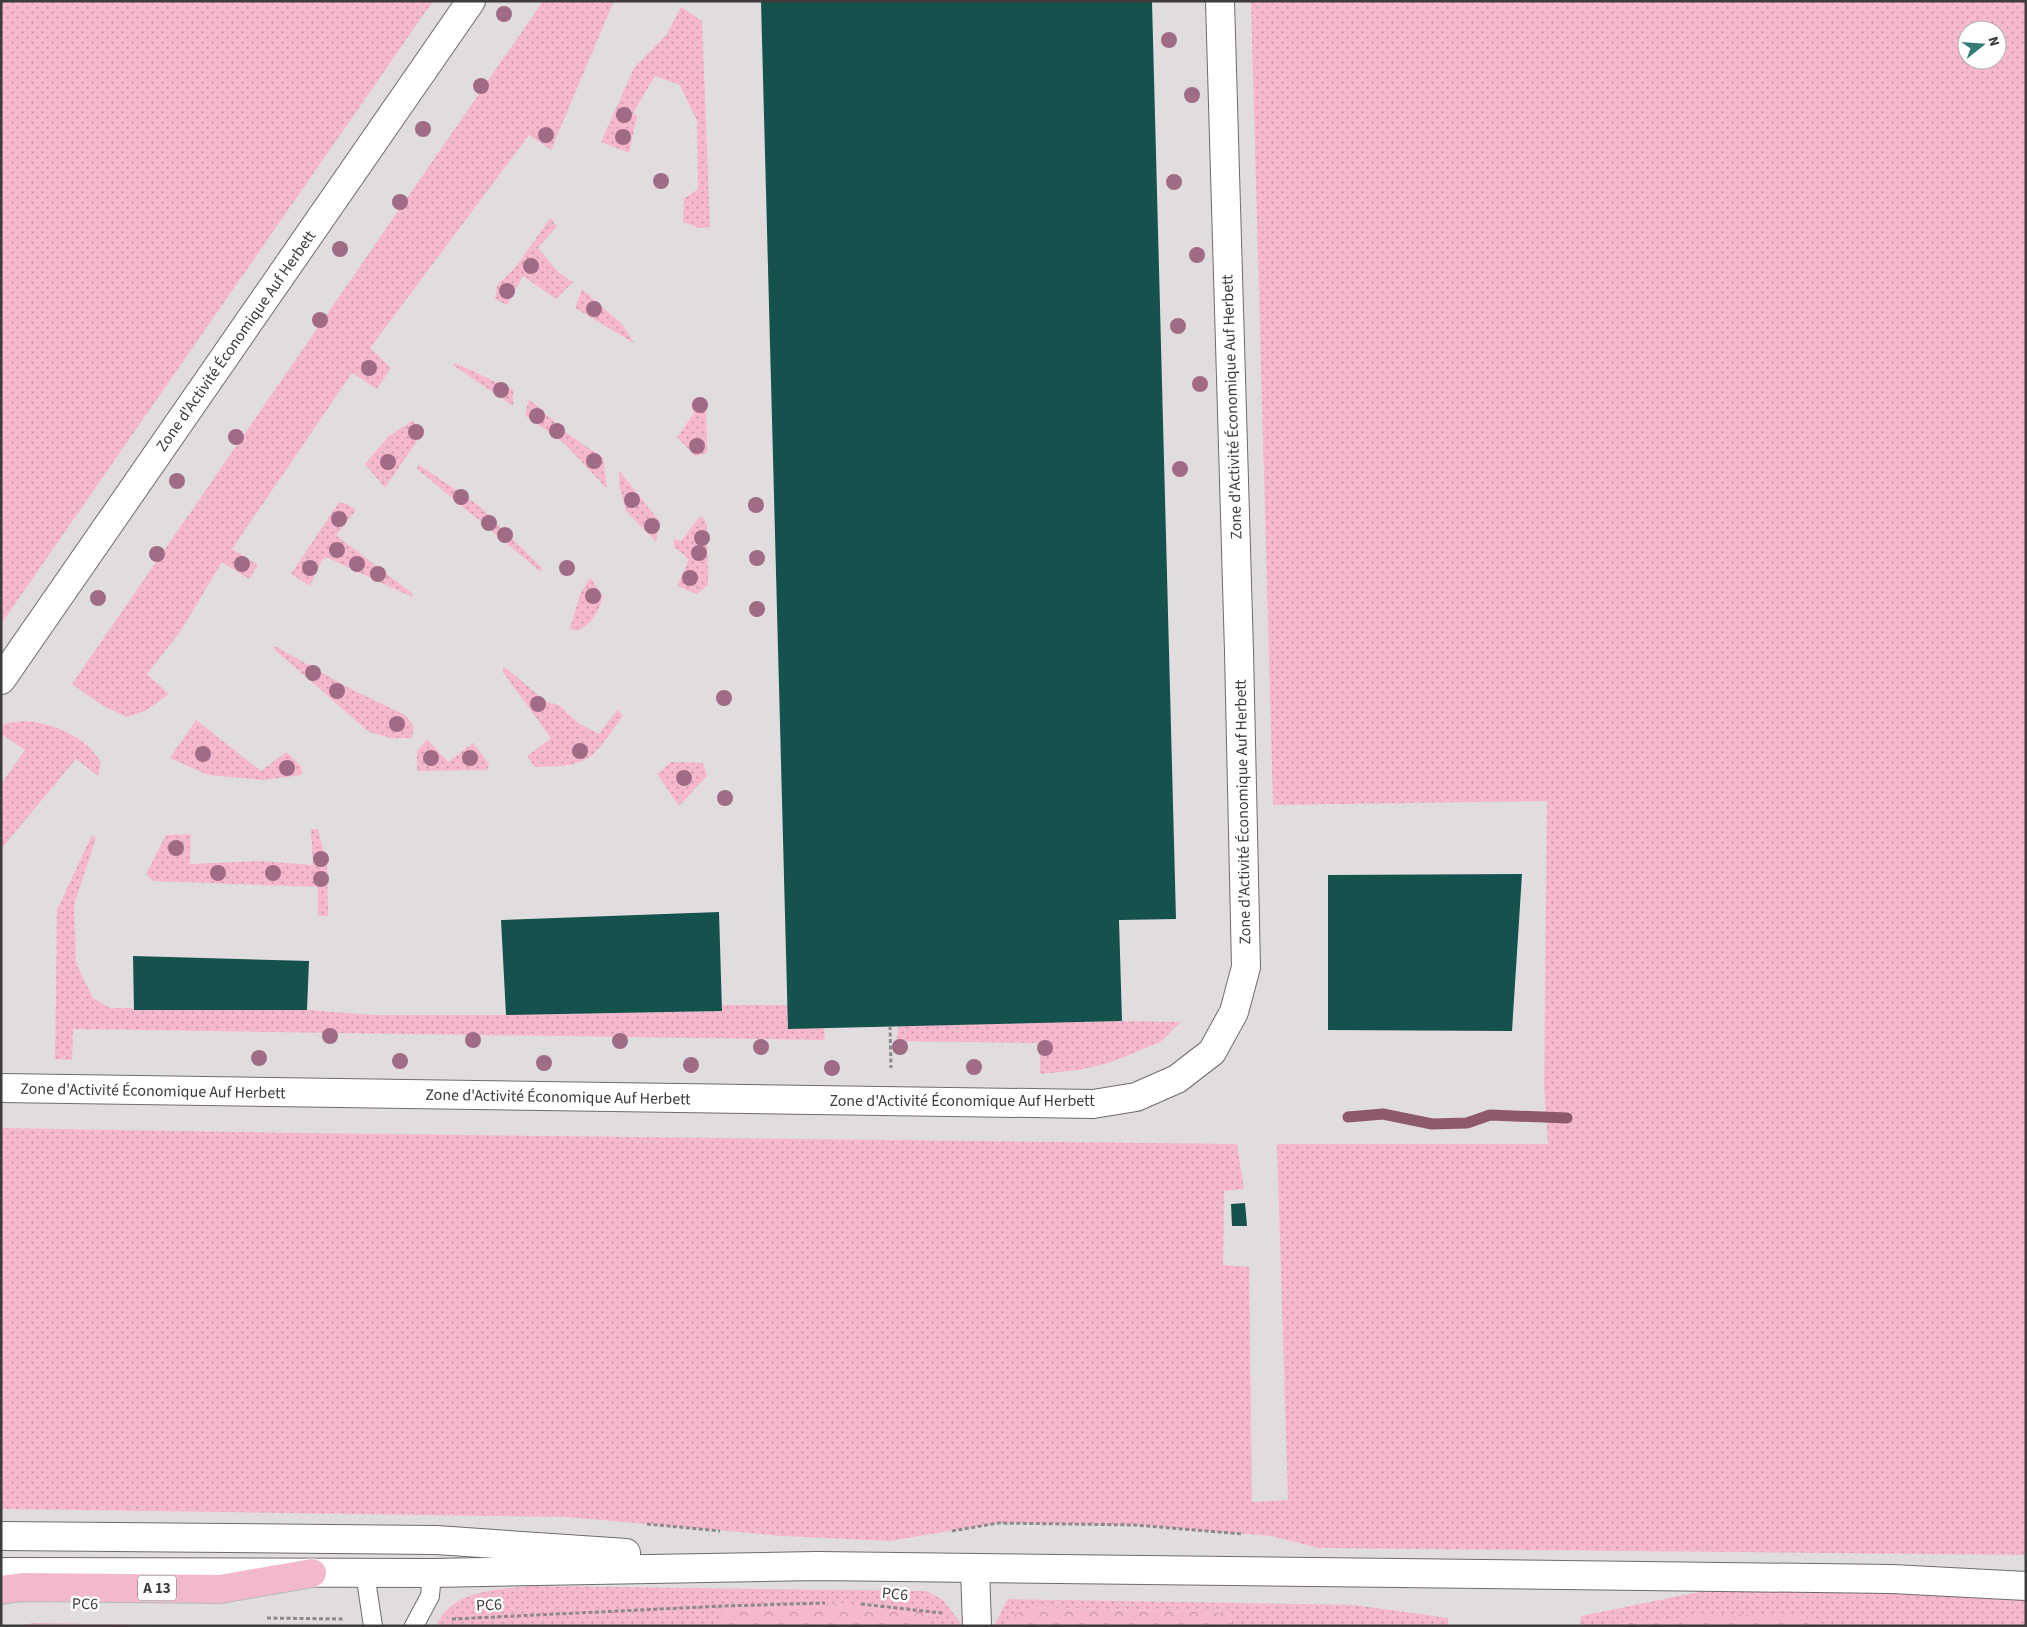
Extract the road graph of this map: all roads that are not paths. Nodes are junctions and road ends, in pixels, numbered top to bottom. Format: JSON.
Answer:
{"nodes":[{"id":1,"x":471,"y":1,"type":"edge"},
{"id":2,"x":1220,"y":1,"type":"edge"},
{"id":3,"x":1,"y":680,"type":"edge"},
{"id":4,"x":1,"y":1088,"type":"edge"},
{"id":5,"x":1,"y":1536,"type":"edge"},
{"id":6,"x":817,"y":1566,"type":"junction"},
{"id":7,"x":975,"y":1569,"type":"junction"},
{"id":8,"x":1,"y":1572,"type":"edge"},
{"id":9,"x":365,"y":1573,"type":"junction"},
{"id":10,"x":432,"y":1573,"type":"junction"},
{"id":11,"x":312,"y":1574,"type":"junction"},
{"id":12,"x":2026,"y":1586,"type":"edge"},
{"id":13,"x":1,"y":1590,"type":"edge"},
{"id":14,"x":373,"y":1623,"type":"edge"},
{"id":15,"x":416,"y":1623,"type":"edge"},
{"id":16,"x":977,"y":1623,"type":"edge"}],
"edges":[{"from":1,"to":3,"type":"street","name":"Zone d'Activité Économique Auf Herbett"},
{"from":2,"to":4,"type":"street","name":"Zone d'Activité Économique Auf Herbett"},
{"from":5,"to":6,"type":"street"},
{"from":6,"to":7,"type":"street"},
{"from":6,"to":10,"type":"street"},
{"from":7,"to":12,"type":"street"},
{"from":7,"to":16,"type":"street"},
{"from":8,"to":11,"type":"street"},
{"from":9,"to":10,"type":"street"},
{"from":9,"to":11,"type":"street"},
{"from":9,"to":14,"type":"lane"},
{"from":10,"to":15,"type":"lane"},
{"from":11,"to":13,"type":"highway","number":"A 13"}]}
